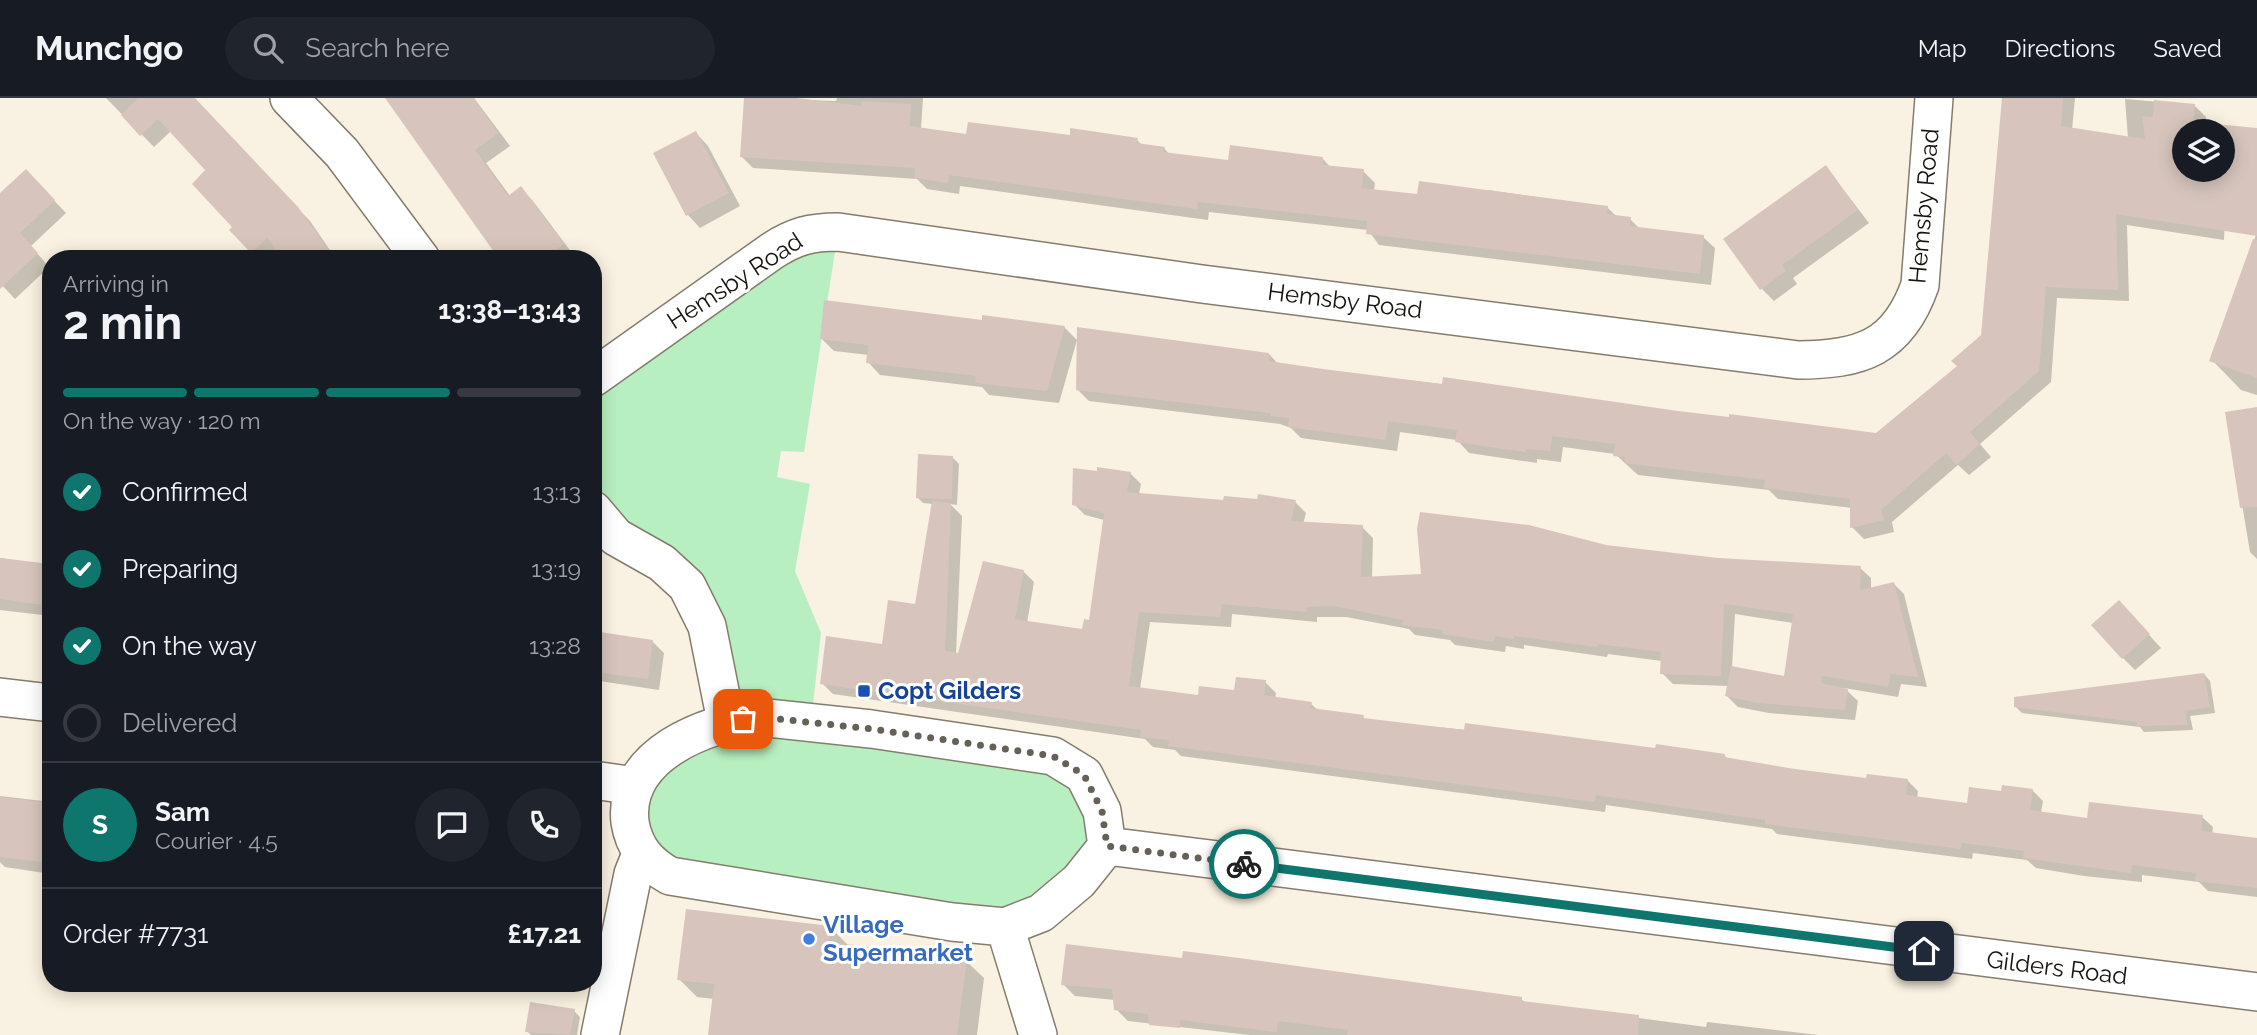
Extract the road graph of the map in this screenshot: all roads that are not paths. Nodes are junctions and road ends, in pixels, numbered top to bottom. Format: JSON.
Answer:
{"nodes":[{"id":1,"x":289,"y":98,"type":"edge"},
{"id":2,"x":1934,"y":98,"type":"edge"},
{"id":3,"x":414,"y":250,"type":"edge"},
{"id":4,"x":602,"y":372,"type":"edge"},
{"id":5,"x":602,"y":521,"type":"edge"},
{"id":6,"x":0,"y":696,"type":"edge"},
{"id":7,"x":42,"y":702,"type":"edge"},
{"id":8,"x":726,"y":721,"type":"junction"},
{"id":9,"x":602,"y":781,"type":"edge"},
{"id":10,"x":635,"y":786,"type":"junction"},
{"id":11,"x":1107,"y":846,"type":"junction"},
{"id":12,"x":641,"y":854,"type":"junction"},
{"id":13,"x":1005,"y":927,"type":"junction"},
{"id":14,"x":2257,"y":992,"type":"edge"},
{"id":15,"x":600,"y":1035,"type":"edge"},
{"id":16,"x":1038,"y":1035,"type":"edge"}],
"edges":[{"from":1,"to":3,"type":"street"},
{"from":2,"to":4,"type":"street","name":"Hemsby Road"},
{"from":5,"to":8,"type":"street"},
{"from":6,"to":7,"type":"street"},
{"from":8,"to":10,"type":"street"},
{"from":8,"to":11,"type":"street"},
{"from":9,"to":10,"type":"street"},
{"from":10,"to":12,"type":"street"},
{"from":11,"to":13,"type":"street"},
{"from":11,"to":14,"type":"street","name":"Gilders Road"},
{"from":12,"to":13,"type":"street"},
{"from":12,"to":15,"type":"street"},
{"from":13,"to":16,"type":"street"}]}
